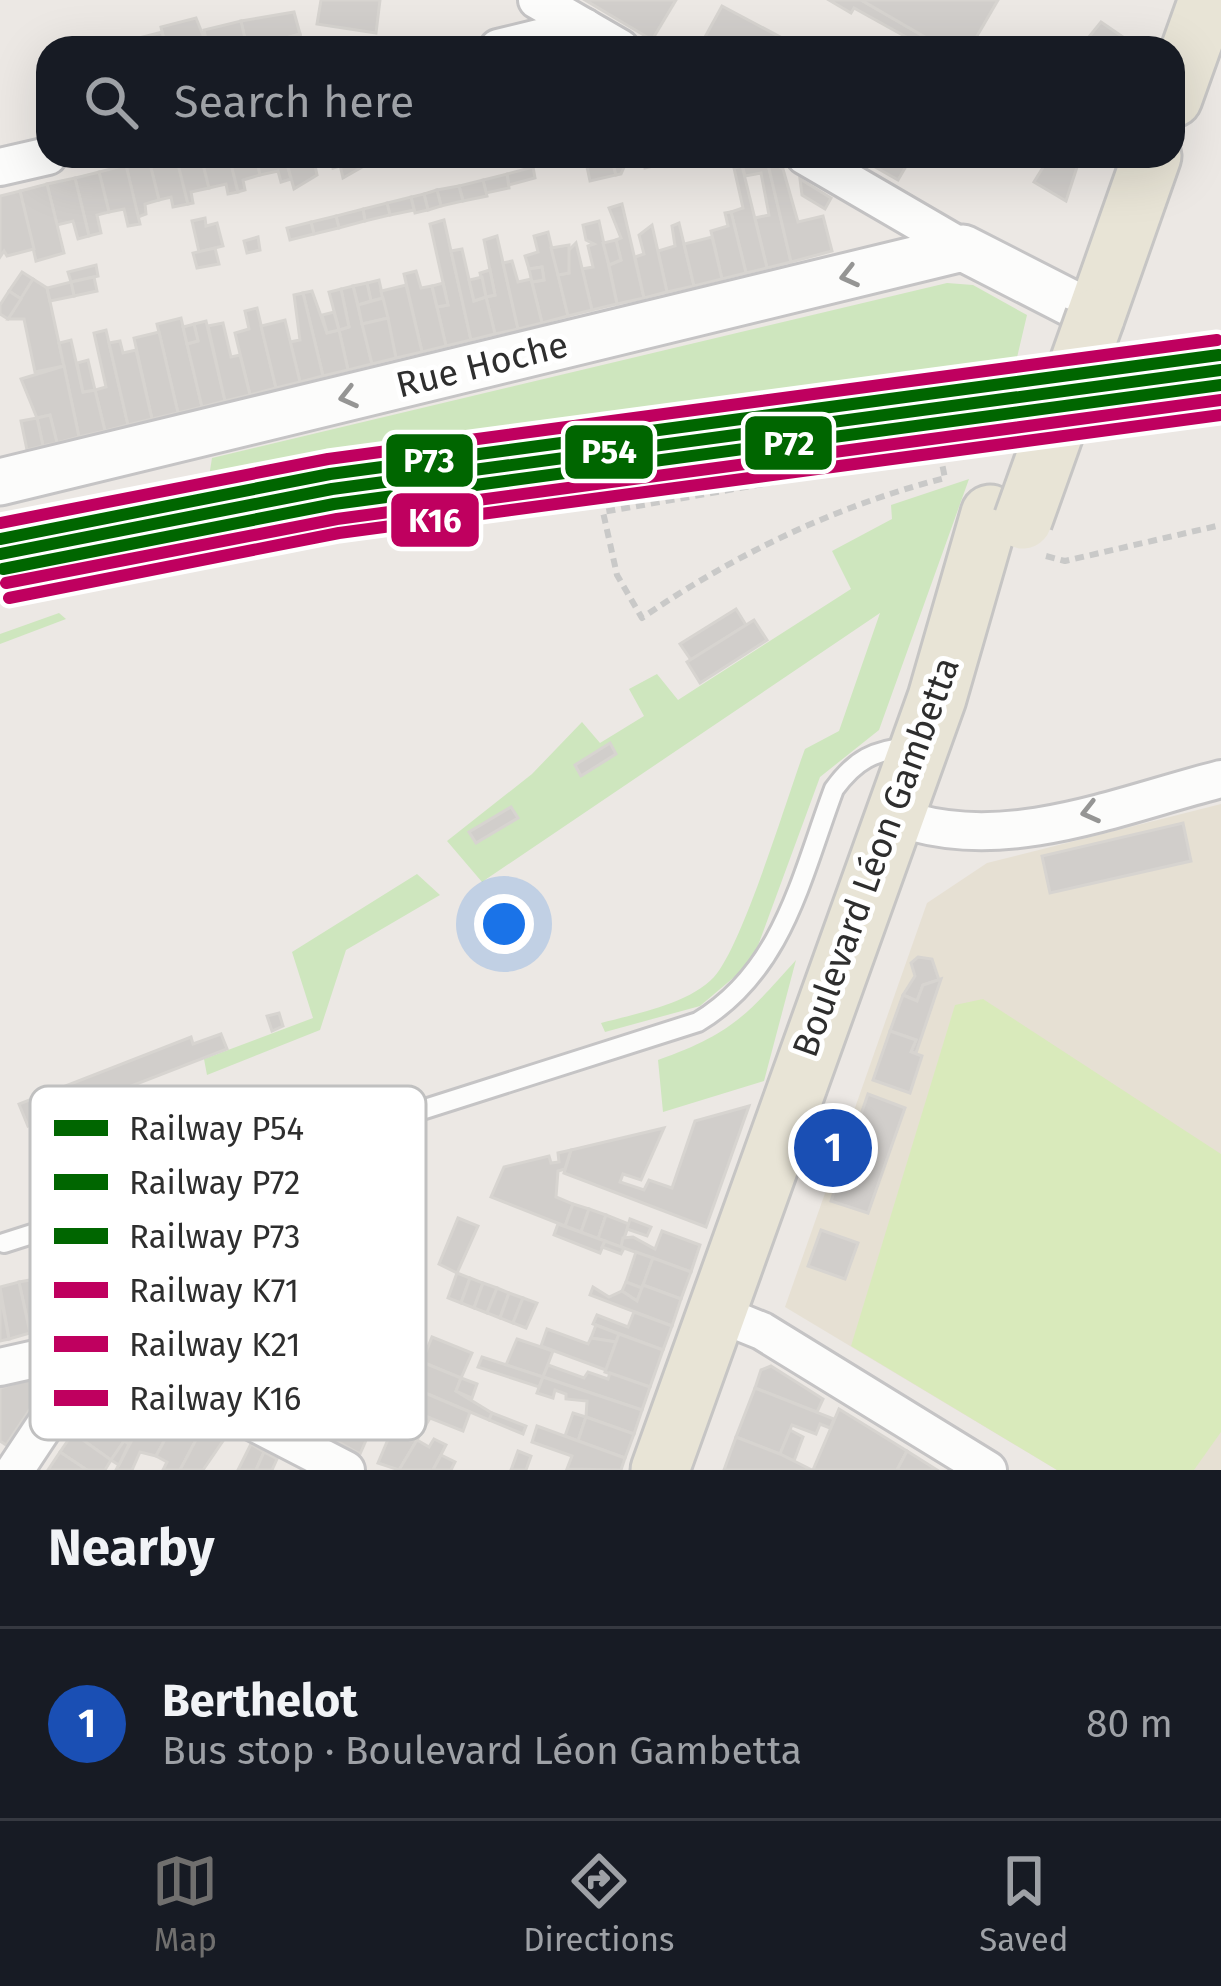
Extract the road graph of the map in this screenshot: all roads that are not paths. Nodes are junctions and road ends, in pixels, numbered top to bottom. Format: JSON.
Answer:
{"nodes":[{"id":1,"x":537,"y":0,"type":"edge"},
{"id":2,"x":1172,"y":0,"type":"edge"},
{"id":3,"x":1208,"y":0,"type":"edge"},
{"id":4,"x":584,"y":27,"type":"junction"},
{"id":5,"x":547,"y":36,"type":"edge"},
{"id":6,"x":599,"y":36,"type":"edge"},
{"id":7,"x":1159,"y":36,"type":"edge"},
{"id":8,"x":1185,"y":64,"type":"edge"},
{"id":9,"x":36,"y":159,"type":"edge"},
{"id":10,"x":0,"y":167,"type":"edge"},
{"id":11,"x":826,"y":168,"type":"edge"},
{"id":12,"x":1114,"y":168,"type":"edge"},
{"id":13,"x":1146,"y":168,"type":"edge"},
{"id":14,"x":963,"y":248,"type":"junction"},
{"id":15,"x":1080,"y":312,"type":"junction"},
{"id":16,"x":4,"y":476,"type":"edge"},
{"id":17,"x":1007,"y":517,"type":"junction"},
{"id":18,"x":920,"y":746,"type":"junction"},
{"id":19,"x":1221,"y":779,"type":"edge"},
{"id":20,"x":916,"y":823,"type":"junction"},
{"id":21,"x":426,"y":1109,"type":"edge"},
{"id":22,"x":30,"y":1235,"type":"edge"},
{"id":23,"x":4,"y":1243,"type":"dead end"},
{"id":24,"x":727,"y":1316,"type":"junction"},
{"id":25,"x":30,"y":1360,"type":"edge"},
{"id":26,"x":0,"y":1367,"type":"edge"},
{"id":27,"x":36,"y":1440,"type":"edge"},
{"id":28,"x":286,"y":1440,"type":"edge"},
{"id":29,"x":16,"y":1470,"type":"edge"},
{"id":30,"x":346,"y":1470,"type":"edge"},
{"id":31,"x":660,"y":1470,"type":"edge"},
{"id":32,"x":685,"y":1470,"type":"edge"},
{"id":33,"x":988,"y":1470,"type":"edge"}],
"edges":[{"from":1,"to":4,"type":"street"},
{"from":2,"to":7,"type":"main road"},
{"from":3,"to":8,"type":"main road"},
{"from":4,"to":5,"type":"street"},
{"from":4,"to":6,"type":"street"},
{"from":9,"to":10,"type":"street"},
{"from":11,"to":14,"type":"street"},
{"from":12,"to":15,"type":"main road"},
{"from":13,"to":15,"type":"main road"},
{"from":14,"to":15,"type":"street"},
{"from":14,"to":16,"type":"street","name":"Rue Hoche","one_way":true},
{"from":15,"to":17,"type":"main road","bridge":true},
{"from":17,"to":18,"type":"main road","name":"Boulevard Léon Gambetta"},
{"from":17,"to":20,"type":"main road","name":"Boulevard Léon Gambetta"},
{"from":18,"to":21,"type":"lane"},
{"from":18,"to":24,"type":"main road","name":"Boulevard Léon Gambetta"},
{"from":19,"to":20,"type":"street","one_way":true},
{"from":20,"to":24,"type":"main road","name":"Boulevard Léon Gambetta"},
{"from":22,"to":23,"type":"lane"},
{"from":24,"to":31,"type":"main road","name":"Boulevard Léon Gambetta"},
{"from":24,"to":32,"type":"main road","name":"Boulevard Léon Gambetta"},
{"from":24,"to":33,"type":"street"},
{"from":25,"to":26,"type":"street"},
{"from":27,"to":29,"type":"street"},
{"from":28,"to":30,"type":"street"}]}
